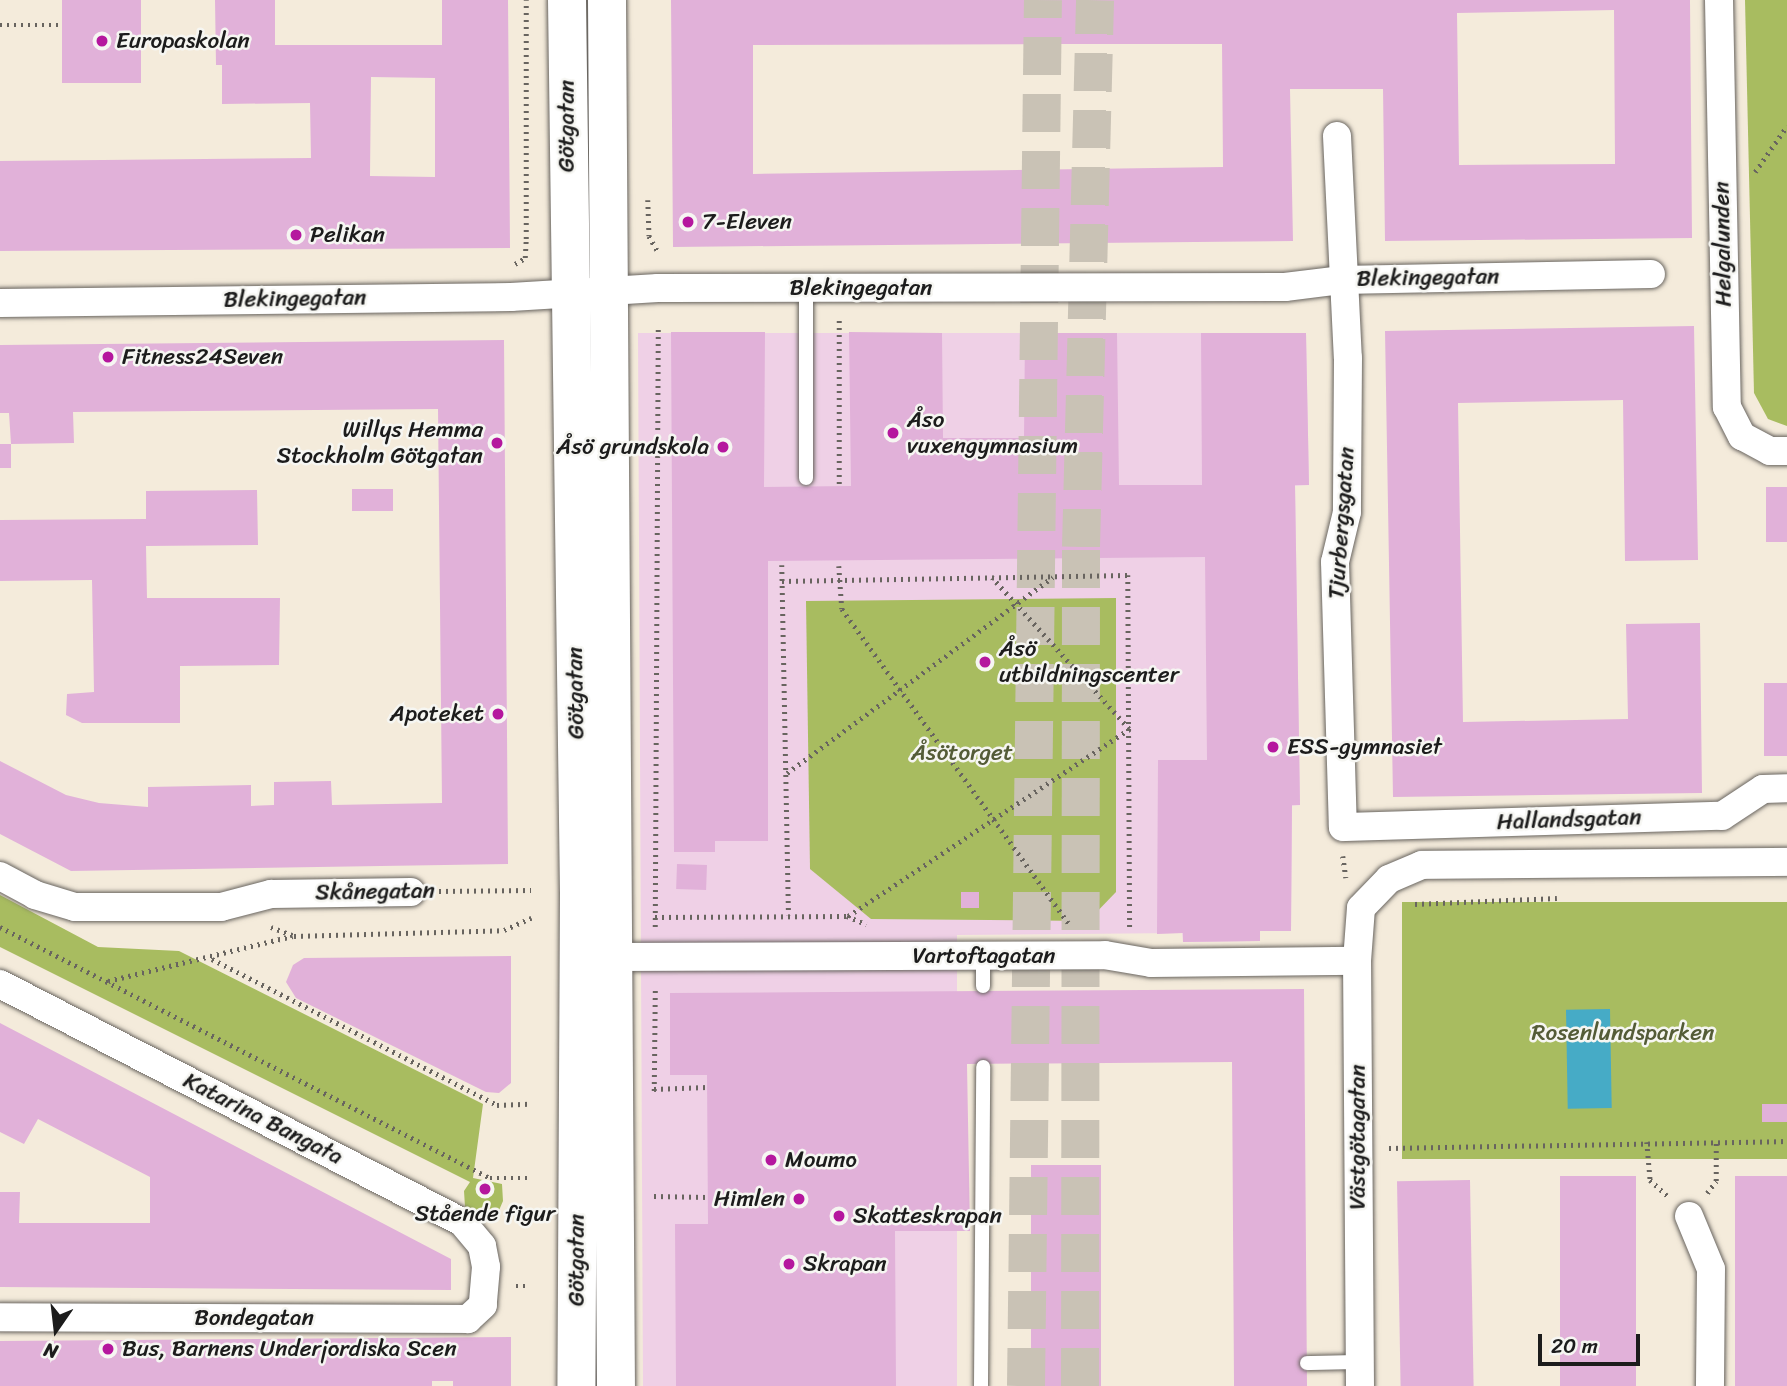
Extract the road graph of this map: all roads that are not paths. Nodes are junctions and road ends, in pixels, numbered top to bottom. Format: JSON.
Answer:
{"nodes":[{"id":1,"x":567,"y":0,"type":"edge"},
{"id":2,"x":607,"y":0,"type":"edge"},
{"id":3,"x":1718,"y":0,"type":"edge"},
{"id":4,"x":1337,"y":135,"type":"dead end"},
{"id":5,"x":1651,"y":274,"type":"dead end"},
{"id":6,"x":1341,"y":280,"type":"junction"},
{"id":7,"x":806,"y":288,"type":"junction"},
{"id":8,"x":611,"y":291,"type":"junction"},
{"id":9,"x":570,"y":293,"type":"junction"},
{"id":10,"x":0,"y":303,"type":"edge"},
{"id":11,"x":1787,"y":451,"type":"edge"},
{"id":12,"x":806,"y":478,"type":"dead end"},
{"id":13,"x":1787,"y":788,"type":"edge"},
{"id":14,"x":1343,"y":827,"type":"joint"},
{"id":15,"x":1787,"y":862,"type":"edge"},
{"id":16,"x":0,"y":876,"type":"edge"},
{"id":17,"x":411,"y":892,"type":"road end"},
{"id":18,"x":1375,"y":892,"type":"joint"},
{"id":19,"x":984,"y":956,"type":"junction"},
{"id":20,"x":611,"y":957,"type":"junction"},
{"id":21,"x":1357,"y":961,"type":"junction"},
{"id":22,"x":0,"y":984,"type":"edge"},
{"id":23,"x":983,"y":986,"type":"dead end"},
{"id":24,"x":983,"y":1067,"type":"dead end"},
{"id":25,"x":1689,"y":1216,"type":"road end"},
{"id":26,"x":486,"y":1286,"type":"joint"},
{"id":27,"x":0,"y":1317,"type":"edge"},
{"id":28,"x":1307,"y":1363,"type":"dead end"},
{"id":29,"x":1360,"y":1374,"type":"edge"},
{"id":30,"x":576,"y":1386,"type":"edge"},
{"id":31,"x":616,"y":1386,"type":"edge"},
{"id":32,"x":981,"y":1386,"type":"edge"},
{"id":33,"x":1710,"y":1386,"type":"edge"}],
"edges":[{"from":1,"to":9,"type":"street","name":"Götgatan"},
{"from":2,"to":8,"type":"street","name":"Götgatan"},
{"from":3,"to":11,"type":"street","name":"Helgalunden"},
{"from":4,"to":6,"type":"street","name":"Tjurbergsgatan"},
{"from":5,"to":6,"type":"street","name":"Blekingegatan"},
{"from":6,"to":7,"type":"street","name":"Blekingegatan"},
{"from":6,"to":14,"type":"street","name":"Tjurbergsgatan"},
{"from":7,"to":8,"type":"street","name":"Blekingegatan"},
{"from":7,"to":12,"type":"lane"},
{"from":8,"to":9,"type":"street","name":"Blekingegatan"},
{"from":8,"to":20,"type":"street","name":"Götgatan"},
{"from":9,"to":10,"type":"street","name":"Blekingegatan"},
{"from":9,"to":30,"type":"street","name":"Götgatan"},
{"from":13,"to":14,"type":"street","name":"Hallandsgatan"},
{"from":15,"to":18,"type":"street","name":"Hallandsgatan"},
{"from":16,"to":17,"type":"street","name":"Skånegatan"},
{"from":18,"to":21,"type":"street","name":"Västgötagatan"},
{"from":19,"to":20,"type":"street","name":"Vartoftagatan"},
{"from":19,"to":21,"type":"street","name":"Vartoftagatan"},
{"from":19,"to":23,"type":"lane"},
{"from":20,"to":31,"type":"street","name":"Götgatan"},
{"from":21,"to":29,"type":"street","name":"Västgötagatan"},
{"from":22,"to":26,"type":"street","name":"Katarina Bangata"},
{"from":24,"to":32,"type":"lane"},
{"from":25,"to":33,"type":"street"},
{"from":26,"to":27,"type":"street","name":"Bondegatan"},
{"from":28,"to":29,"type":"lane"}]}
